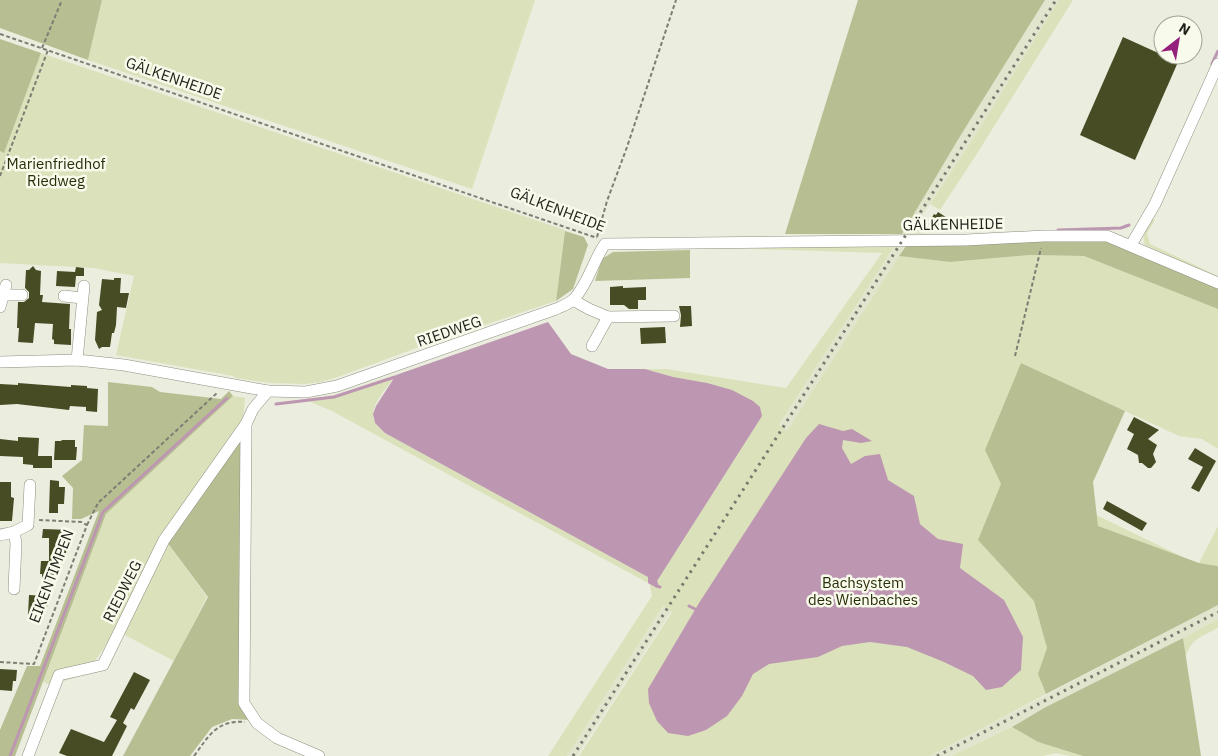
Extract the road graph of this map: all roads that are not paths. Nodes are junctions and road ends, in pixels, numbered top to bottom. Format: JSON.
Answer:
{"nodes":[{"id":1,"x":1218,"y":64,"type":"edge"},
{"id":2,"x":1131,"y":245,"type":"junction"},
{"id":3,"x":1218,"y":283,"type":"edge"},
{"id":4,"x":22,"y":295,"type":"dead end"},
{"id":5,"x":64,"y":296,"type":"dead end"},
{"id":6,"x":573,"y":300,"type":"junction"},
{"id":7,"x":0,"y":307,"type":"edge"},
{"id":8,"x":674,"y":316,"type":"dead end"},
{"id":9,"x":608,"y":317,"type":"junction"},
{"id":10,"x":592,"y":346,"type":"dead end"},
{"id":11,"x":77,"y":360,"type":"junction"},
{"id":12,"x":0,"y":362,"type":"edge"},
{"id":13,"x":251,"y":388,"type":"junction"},
{"id":14,"x":268,"y":391,"type":"junction"},
{"id":15,"x":253,"y":409,"type":"junction"},
{"id":16,"x":246,"y":424,"type":"junction"},
{"id":17,"x":30,"y":485,"type":"dead end"},
{"id":18,"x":14,"y":532,"type":"junction"},
{"id":19,"x":0,"y":535,"type":"edge"},
{"id":20,"x":14,"y":589,"type":"dead end"},
{"id":21,"x":28,"y":756,"type":"edge"},
{"id":22,"x":319,"y":756,"type":"edge"}],
"edges":[{"from":1,"to":2,"type":"street"},
{"from":2,"to":3,"type":"street","name":"GÄLKENHEIDE"},
{"from":2,"to":6,"type":"street","name":"GÄLKENHEIDE"},
{"from":4,"to":7,"type":"street"},
{"from":5,"to":11,"type":"street"},
{"from":6,"to":9,"type":"street"},
{"from":6,"to":14,"type":"street","name":"RIEDWEG"},
{"from":8,"to":9,"type":"street"},
{"from":9,"to":10,"type":"street"},
{"from":11,"to":12,"type":"street","name":"RIEDWEG"},
{"from":11,"to":13,"type":"street","name":"RIEDWEG"},
{"from":13,"to":14,"type":"street","name":"RIEDWEG"},
{"from":13,"to":15,"type":"street"},
{"from":14,"to":15,"type":"street","name":"RIEDWEG"},
{"from":15,"to":16,"type":"street","name":"RIEDWEG"},
{"from":16,"to":21,"type":"street","name":"RIEDWEG"},
{"from":16,"to":22,"type":"street","name":"RIEDWEG"},
{"from":17,"to":18,"type":"street"},
{"from":18,"to":19,"type":"street"},
{"from":18,"to":20,"type":"street"}]}
